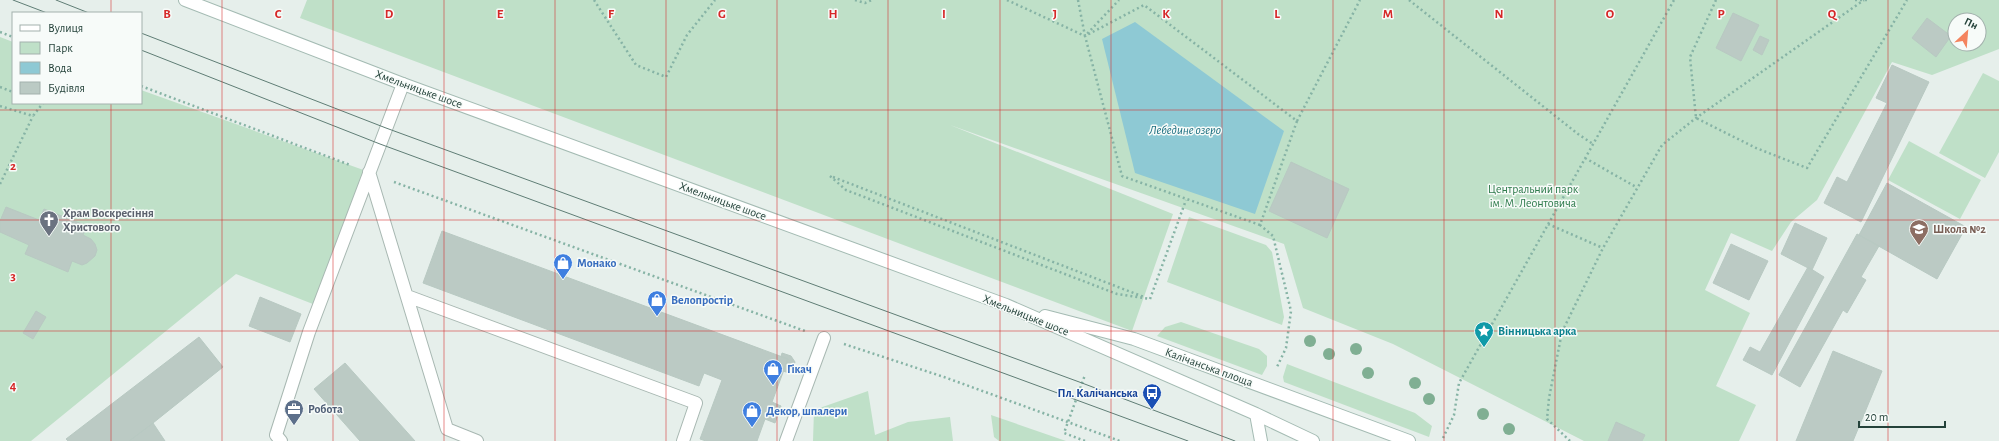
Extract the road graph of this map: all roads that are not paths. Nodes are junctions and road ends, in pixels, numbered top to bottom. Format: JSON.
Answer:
{"nodes":[{"id":1,"x":184,"y":0,"type":"edge"},
{"id":2,"x":403,"y":84,"type":"junction"},
{"id":3,"x":369,"y":172,"type":"junction"},
{"id":4,"x":407,"y":296,"type":"junction"},
{"id":5,"x":1006,"y":305,"type":"junction"},
{"id":6,"x":824,"y":338,"type":"road end"},
{"id":7,"x":1256,"y":414,"type":"junction"},
{"id":8,"x":281,"y":441,"type":"edge"},
{"id":9,"x":477,"y":441,"type":"edge"},
{"id":10,"x":684,"y":441,"type":"edge"},
{"id":11,"x":786,"y":441,"type":"edge"},
{"id":12,"x":1261,"y":441,"type":"edge"},
{"id":13,"x":1313,"y":441,"type":"edge"},
{"id":14,"x":1409,"y":441,"type":"edge"}],
"edges":[{"from":1,"to":2,"type":"main road","name":"Хмельницьке шосе"},
{"from":2,"to":3,"type":"main road"},
{"from":2,"to":5,"type":"main road","name":"Хмельницьке шосе"},
{"from":3,"to":4,"type":"main road"},
{"from":3,"to":8,"type":"main road"},
{"from":4,"to":9,"type":"main road"},
{"from":4,"to":10,"type":"main road"},
{"from":5,"to":7,"type":"main road","name":"Хмельницьке шосе"},
{"from":5,"to":14,"type":"main road","name":"Калічанська площа"},
{"from":6,"to":11,"type":"main road"},
{"from":7,"to":12,"type":"main road"},
{"from":7,"to":13,"type":"main road"}]}
